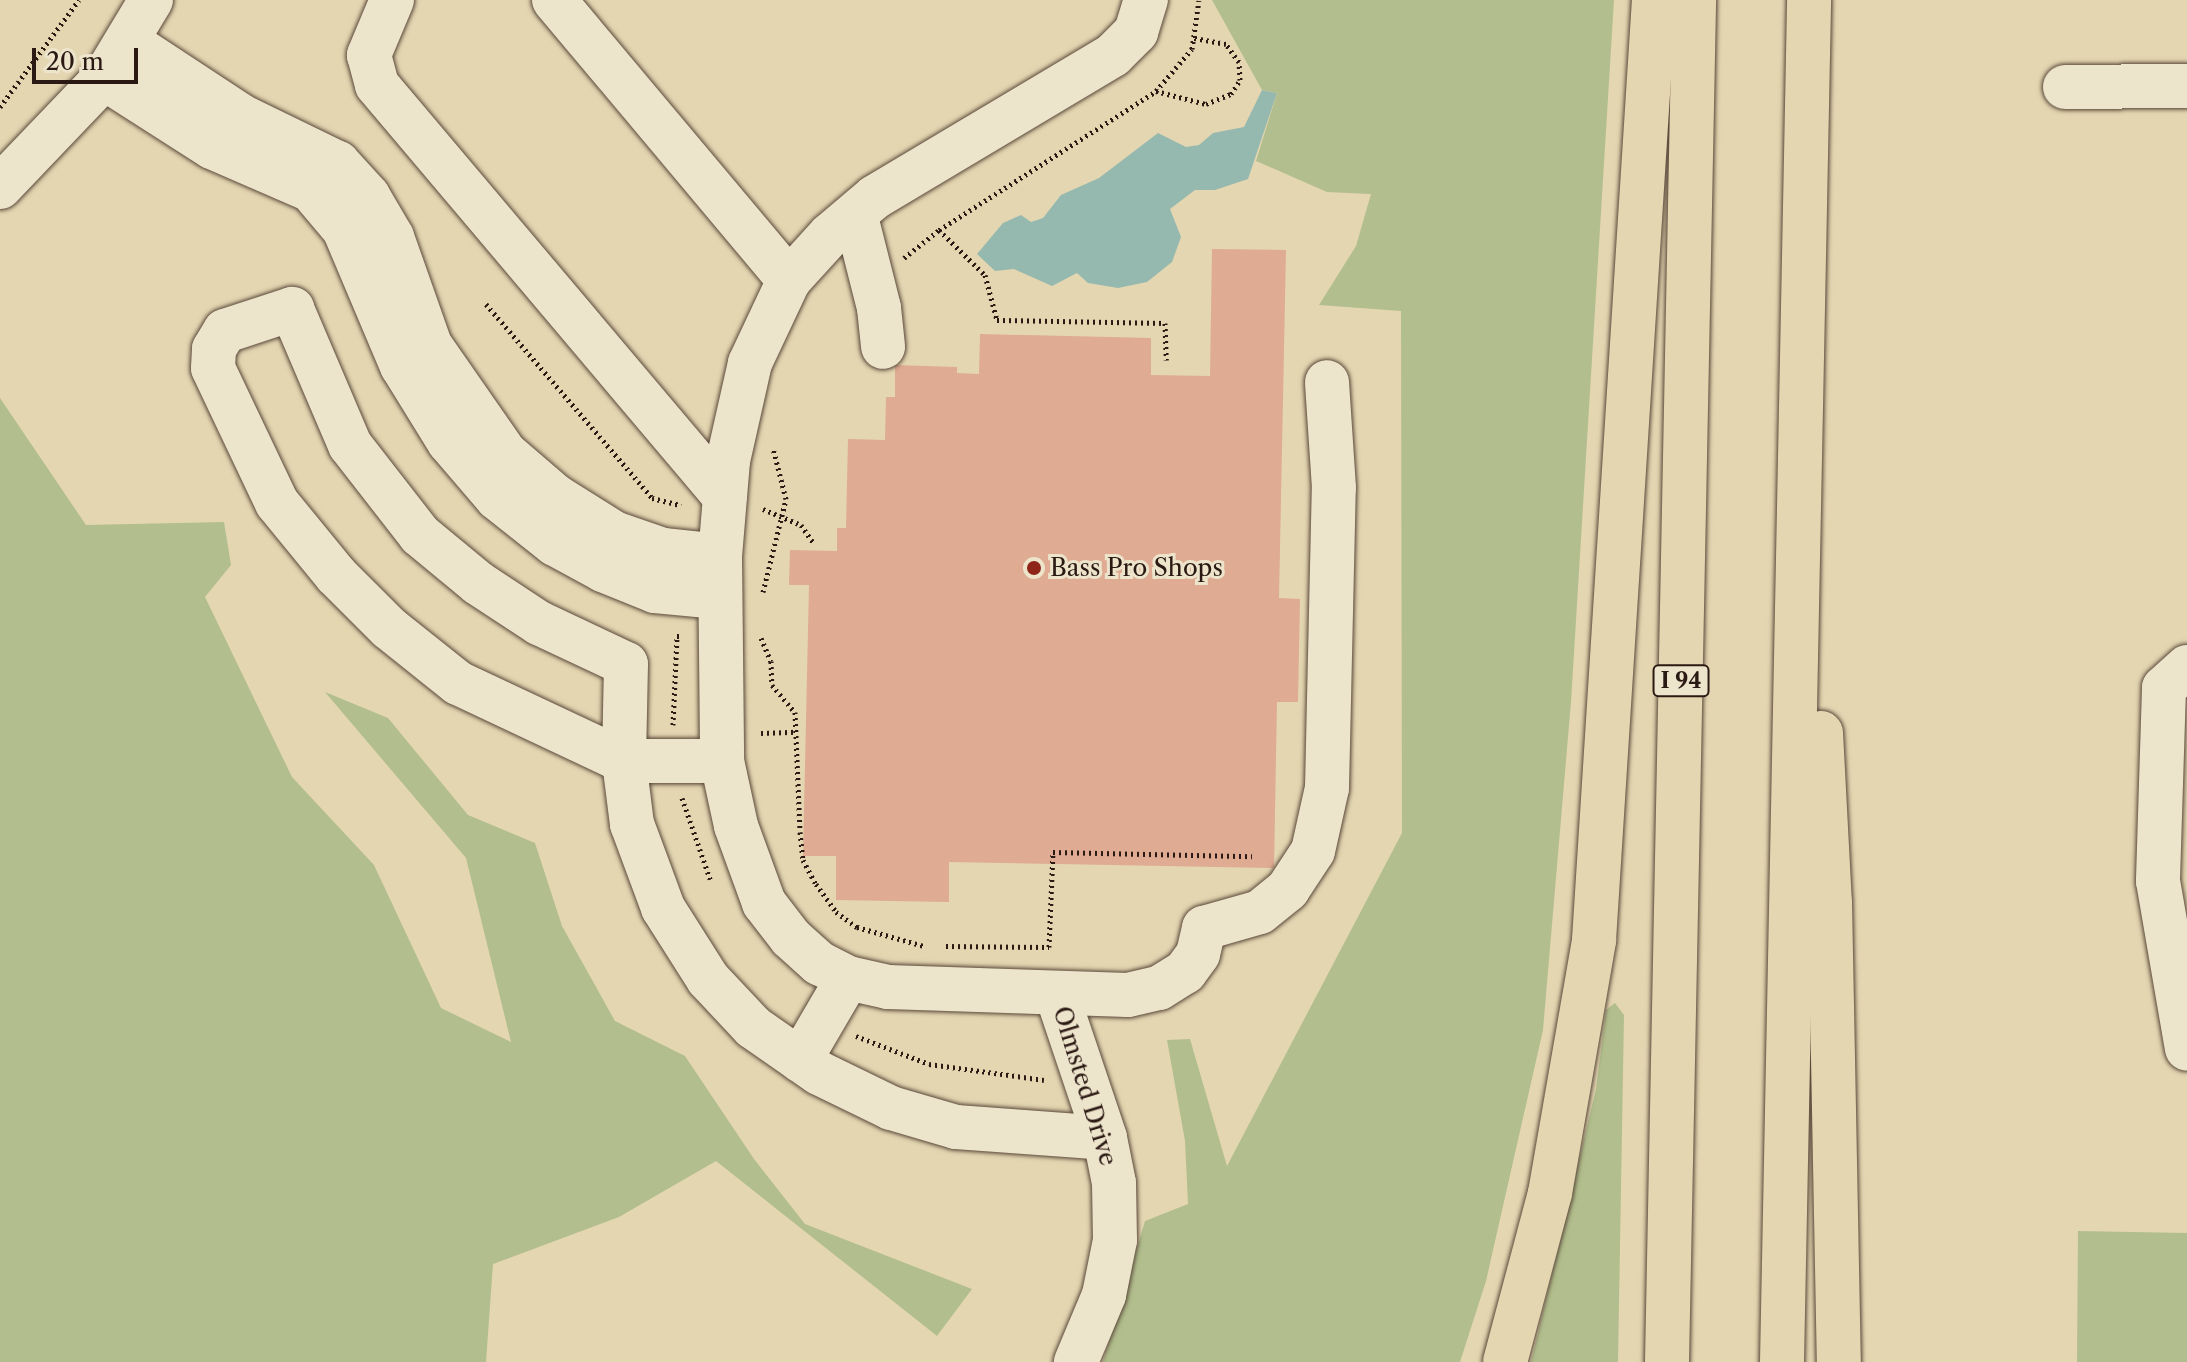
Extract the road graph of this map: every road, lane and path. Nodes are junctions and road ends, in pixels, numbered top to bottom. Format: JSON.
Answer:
{"nodes":[{"id":1,"x":79,"y":0,"type":"edge"},
{"id":2,"x":151,"y":0,"type":"edge"},
{"id":3,"x":392,"y":0,"type":"edge"},
{"id":4,"x":554,"y":0,"type":"edge"},
{"id":5,"x":1146,"y":0,"type":"edge"},
{"id":6,"x":1199,"y":0,"type":"edge"},
{"id":7,"x":1654,"y":0,"type":"edge"},
{"id":8,"x":1694,"y":0,"type":"edge"},
{"id":9,"x":1809,"y":0,"type":"edge"},
{"id":10,"x":1194,"y":38,"type":"junction"},
{"id":11,"x":127,"y":41,"type":"junction"},
{"id":12,"x":104,"y":78,"type":"junction"},
{"id":13,"x":2187,"y":86,"type":"edge"},
{"id":14,"x":2065,"y":87,"type":"dead end"},
{"id":15,"x":1156,"y":91,"type":"junction"},
{"id":16,"x":0,"y":107,"type":"edge"},
{"id":17,"x":0,"y":187,"type":"edge"},
{"id":18,"x":856,"y":217,"type":"junction"},
{"id":19,"x":939,"y":230,"type":"dead end"},
{"id":20,"x":789,"y":280,"type":"junction"},
{"id":21,"x":883,"y":347,"type":"dead end"},
{"id":22,"x":1801,"y":375,"type":"junction"},
{"id":23,"x":1327,"y":382,"type":"dead end"},
{"id":24,"x":725,"y":497,"type":"junction"},
{"id":25,"x":720,"y":596,"type":"junction"},
{"id":26,"x":2187,"y":667,"type":"edge"},
{"id":27,"x":624,"y":761,"type":"junction"},
{"id":28,"x":677,"y":761,"type":"junction"},
{"id":29,"x":722,"y":761,"type":"junction"},
{"id":30,"x":1252,"y":856,"type":"dead end"},
{"id":31,"x":712,"y":883,"type":"dead end"},
{"id":32,"x":848,"y":978,"type":"junction"},
{"id":33,"x":1057,"y":995,"type":"junction"},
{"id":34,"x":826,"y":1015,"type":"junction"},
{"id":35,"x":2187,"y":1049,"type":"edge"},
{"id":36,"x":800,"y":1060,"type":"junction"},
{"id":37,"x":1088,"y":1085,"type":"junction"},
{"id":38,"x":1105,"y":1138,"type":"junction"},
{"id":39,"x":1076,"y":1362,"type":"edge"},
{"id":40,"x":1505,"y":1362,"type":"edge"},
{"id":41,"x":1667,"y":1362,"type":"edge"},
{"id":42,"x":1782,"y":1362,"type":"edge"},
{"id":43,"x":1839,"y":1362,"type":"edge"}],
"edges":[{"from":1,"to":16,"type":"path"},
{"from":2,"to":11,"type":"street"},
{"from":3,"to":24,"type":"street"},
{"from":4,"to":20,"type":"street"},
{"from":5,"to":18,"type":"street"},
{"from":6,"to":10,"type":"path"},
{"from":7,"to":40,"type":"highway"},
{"from":8,"to":41,"type":"highway","number":"I 94"},
{"from":9,"to":22,"type":"highway"},
{"from":10,"to":15,"type":"path"},
{"from":10,"to":15,"type":"path"},
{"from":11,"to":12,"type":"street"},
{"from":11,"to":25,"type":"street"},
{"from":12,"to":17,"type":"street"},
{"from":12,"to":25,"type":"street"},
{"from":13,"to":14,"type":"street"},
{"from":15,"to":19,"type":"path"},
{"from":18,"to":20,"type":"street"},
{"from":18,"to":21,"type":"street"},
{"from":20,"to":24,"type":"street"},
{"from":22,"to":42,"type":"highway"},
{"from":22,"to":43,"type":"highway"},
{"from":23,"to":33,"type":"street"},
{"from":24,"to":25,"type":"street"},
{"from":25,"to":28,"type":"path"},
{"from":25,"to":29,"type":"street"},
{"from":25,"to":30,"type":"path"},
{"from":26,"to":35,"type":"street"},
{"from":27,"to":27,"type":"street"},
{"from":27,"to":28,"type":"street"},
{"from":27,"to":36,"type":"street"},
{"from":28,"to":29,"type":"street"},
{"from":28,"to":31,"type":"path"},
{"from":29,"to":32,"type":"street"},
{"from":32,"to":33,"type":"street"},
{"from":32,"to":34,"type":"street"},
{"from":33,"to":37,"type":"street","name":"Olmsted Drive"},
{"from":34,"to":36,"type":"street"},
{"from":34,"to":37,"type":"path"},
{"from":36,"to":38,"type":"street"},
{"from":37,"to":38,"type":"street","name":"Olmsted Drive"},
{"from":38,"to":39,"type":"street","name":"Olmsted Drive"}]}
